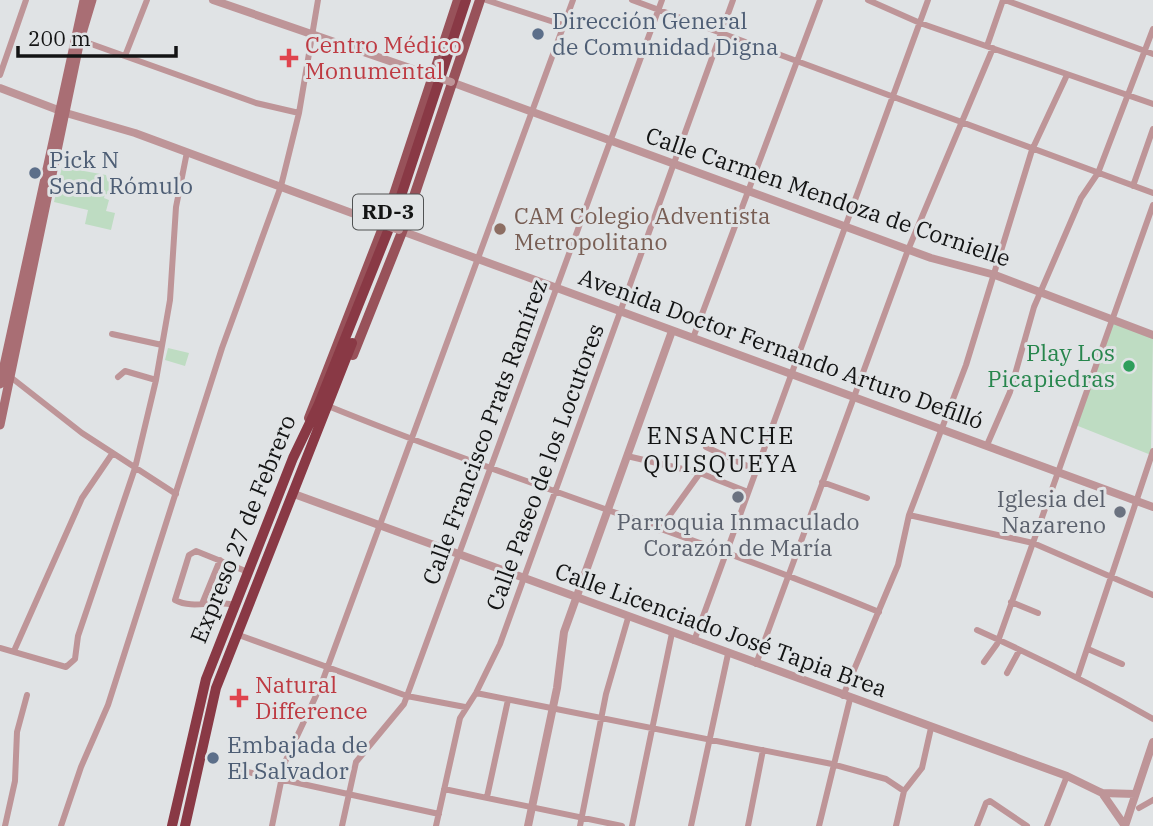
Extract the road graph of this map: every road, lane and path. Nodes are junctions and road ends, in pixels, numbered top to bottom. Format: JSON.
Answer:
{"nodes":[{"id":1,"x":26,"y":0,"type":"edge"},
{"id":2,"x":84,"y":0,"type":"edge"},
{"id":3,"x":92,"y":0,"type":"edge"},
{"id":4,"x":147,"y":0,"type":"edge"},
{"id":5,"x":213,"y":0,"type":"edge"},
{"id":6,"x":318,"y":0,"type":"edge"},
{"id":7,"x":480,"y":0,"type":"edge"},
{"id":8,"x":486,"y":0,"type":"edge"},
{"id":9,"x":573,"y":0,"type":"edge"},
{"id":10,"x":632,"y":0,"type":"edge"},
{"id":11,"x":662,"y":0,"type":"edge"},
{"id":12,"x":733,"y":0,"type":"edge"},
{"id":13,"x":820,"y":0,"type":"edge"},
{"id":14,"x":868,"y":0,"type":"edge"},
{"id":15,"x":928,"y":0,"type":"edge"},
{"id":16,"x":1004,"y":0,"type":"edge"},
{"id":17,"x":466,"y":2,"type":"edge"},
{"id":18,"x":659,"y":9,"type":"junction"},
{"id":19,"x":920,"y":23,"type":"junction"},
{"id":20,"x":564,"y":25,"type":"junction"},
{"id":21,"x":1153,"y":29,"type":"edge"},
{"id":22,"x":722,"y":33,"type":"junction"},
{"id":23,"x":312,"y":35,"type":"junction"},
{"id":24,"x":80,"y":40,"type":"junction"},
{"id":25,"x":990,"y":47,"type":"junction"},
{"id":26,"x":1144,"y":50,"type":"junction"},
{"id":27,"x":1153,"y":54,"type":"edge"},
{"id":28,"x":125,"y":56,"type":"junction"},
{"id":29,"x":796,"y":60,"type":"junction"},
{"id":30,"x":0,"y":75,"type":"edge"},
{"id":31,"x":1067,"y":75,"type":"junction"},
{"id":32,"x":435,"y":76,"type":"junction"},
{"id":33,"x":452,"y":82,"type":"junction"},
{"id":34,"x":0,"y":88,"type":"edge"},
{"id":35,"x":1127,"y":95,"type":"junction"},
{"id":36,"x":891,"y":97,"type":"junction"},
{"id":37,"x":1153,"y":104,"type":"edge"},
{"id":38,"x":531,"y":111,"type":"junction"},
{"id":39,"x":62,"y":112,"type":"junction"},
{"id":40,"x":299,"y":113,"type":"junction"},
{"id":41,"x":962,"y":123,"type":"junction"},
{"id":42,"x":1153,"y":129,"type":"edge"},
{"id":43,"x":610,"y":139,"type":"junction"},
{"id":44,"x":1033,"y":149,"type":"junction"},
{"id":45,"x":187,"y":152,"type":"junction"},
{"id":46,"x":674,"y":164,"type":"junction"},
{"id":47,"x":1098,"y":173,"type":"junction"},
{"id":48,"x":281,"y":186,"type":"junction"},
{"id":49,"x":1133,"y":186,"type":"junction"},
{"id":50,"x":747,"y":190,"type":"junction"},
{"id":51,"x":1153,"y":193,"type":"edge"},
{"id":52,"x":1153,"y":205,"type":"edge"},
{"id":53,"x":385,"y":226,"type":"junction"},
{"id":54,"x":845,"y":227,"type":"junction"},
{"id":55,"x":400,"y":231,"type":"junction"},
{"id":56,"x":908,"y":250,"type":"junction"},
{"id":57,"x":381,"y":258,"type":"junction"},
{"id":58,"x":478,"y":259,"type":"junction"},
{"id":59,"x":995,"y":275,"type":"junction"},
{"id":60,"x":557,"y":288,"type":"junction"},
{"id":61,"x":1040,"y":294,"type":"junction"},
{"id":62,"x":620,"y":311,"type":"junction"},
{"id":63,"x":1114,"y":321,"type":"junction"},
{"id":64,"x":672,"y":331,"type":"junction"},
{"id":65,"x":112,"y":334,"type":"dead end"},
{"id":66,"x":1153,"y":335,"type":"edge"},
{"id":67,"x":693,"y":338,"type":"junction"},
{"id":68,"x":162,"y":345,"type":"junction"},
{"id":69,"x":789,"y":373,"type":"junction"},
{"id":70,"x":4,"y":374,"type":"edge"},
{"id":71,"x":118,"y":377,"type":"dead end"},
{"id":72,"x":156,"y":380,"type":"junction"},
{"id":73,"x":0,"y":384,"type":"edge"},
{"id":74,"x":853,"y":397,"type":"junction"},
{"id":75,"x":329,"y":404,"type":"junction"},
{"id":76,"x":309,"y":421,"type":"junction"},
{"id":77,"x":0,"y":425,"type":"edge"},
{"id":78,"x":942,"y":429,"type":"junction"},
{"id":79,"x":411,"y":440,"type":"junction"},
{"id":80,"x":987,"y":445,"type":"junction"},
{"id":81,"x":706,"y":447,"type":"dead end"},
{"id":82,"x":1153,"y":451,"type":"edge"},
{"id":83,"x":112,"y":454,"type":"junction"},
{"id":84,"x":627,"y":456,"type":"junction"},
{"id":85,"x":135,"y":468,"type":"junction"},
{"id":86,"x":490,"y":468,"type":"junction"},
{"id":87,"x":755,"y":470,"type":"junction"},
{"id":88,"x":1057,"y":472,"type":"junction"},
{"id":89,"x":700,"y":473,"type":"junction"},
{"id":90,"x":822,"y":482,"type":"junction"},
{"id":91,"x":556,"y":491,"type":"junction"},
{"id":92,"x":748,"y":492,"type":"junction"},
{"id":93,"x":176,"y":494,"type":"junction"},
{"id":94,"x":294,"y":494,"type":"junction"},
{"id":95,"x":867,"y":498,"type":"dead end"},
{"id":96,"x":1135,"y":500,"type":"junction"},
{"id":97,"x":1153,"y":507,"type":"edge"},
{"id":98,"x":606,"y":512,"type":"junction"},
{"id":99,"x":909,"y":515,"type":"junction"},
{"id":100,"x":379,"y":526,"type":"junction"},
{"id":101,"x":659,"y":530,"type":"junction"},
{"id":102,"x":1033,"y":543,"type":"junction"},
{"id":103,"x":458,"y":554,"type":"junction"},
{"id":104,"x":725,"y":554,"type":"junction"},
{"id":105,"x":220,"y":560,"type":"junction"},
{"id":106,"x":248,"y":572,"type":"junction"},
{"id":107,"x":789,"y":575,"type":"junction"},
{"id":108,"x":1113,"y":576,"type":"junction"},
{"id":109,"x":524,"y":578,"type":"junction"},
{"id":110,"x":1153,"y":594,"type":"edge"},
{"id":111,"x":576,"y":598,"type":"junction"},
{"id":112,"x":1012,"y":602,"type":"junction"},
{"id":113,"x":202,"y":604,"type":"junction"},
{"id":114,"x":234,"y":605,"type":"junction"},
{"id":115,"x":879,"y":612,"type":"junction"},
{"id":116,"x":1038,"y":613,"type":"dead end"},
{"id":117,"x":628,"y":618,"type":"junction"},
{"id":118,"x":977,"y":629,"type":"dead end"},
{"id":119,"x":672,"y":633,"type":"junction"},
{"id":120,"x":236,"y":634,"type":"junction"},
{"id":121,"x":998,"y":639,"type":"junction"},
{"id":122,"x":694,"y":641,"type":"junction"},
{"id":123,"x":0,"y":648,"type":"edge"},
{"id":124,"x":1088,"y":649,"type":"junction"},
{"id":125,"x":14,"y":651,"type":"junction"},
{"id":126,"x":1019,"y":651,"type":"junction"},
{"id":127,"x":728,"y":653,"type":"junction"},
{"id":128,"x":984,"y":662,"type":"dead end"},
{"id":129,"x":756,"y":664,"type":"junction"},
{"id":130,"x":1122,"y":664,"type":"dead end"},
{"id":131,"x":328,"y":667,"type":"junction"},
{"id":132,"x":1007,"y":673,"type":"dead end"},
{"id":133,"x":1079,"y":676,"type":"junction"},
{"id":134,"x":476,"y":693,"type":"junction"},
{"id":135,"x":27,"y":695,"type":"dead end"},
{"id":136,"x":407,"y":696,"type":"junction"},
{"id":137,"x":847,"y":697,"type":"junction"},
{"id":138,"x":508,"y":700,"type":"junction"},
{"id":139,"x":465,"y":707,"type":"junction"},
{"id":140,"x":553,"y":708,"type":"junction"},
{"id":141,"x":601,"y":718,"type":"junction"},
{"id":142,"x":1153,"y":719,"type":"edge"},
{"id":143,"x":931,"y":728,"type":"junction"},
{"id":144,"x":651,"y":729,"type":"junction"},
{"id":145,"x":708,"y":740,"type":"junction"},
{"id":146,"x":1153,"y":742,"type":"edge"},
{"id":147,"x":763,"y":750,"type":"junction"},
{"id":148,"x":832,"y":764,"type":"junction"},
{"id":149,"x":243,"y":771,"type":"dead end"},
{"id":150,"x":1067,"y":776,"type":"junction"},
{"id":151,"x":281,"y":779,"type":"junction"},
{"id":152,"x":444,"y":789,"type":"junction"},
{"id":153,"x":904,"y":791,"type":"junction"},
{"id":154,"x":1102,"y":793,"type":"junction"},
{"id":155,"x":1135,"y":794,"type":"junction"},
{"id":156,"x":349,"y":795,"type":"junction"},
{"id":157,"x":487,"y":797,"type":"junction"},
{"id":158,"x":1153,"y":800,"type":"edge"},
{"id":159,"x":531,"y":807,"type":"junction"},
{"id":160,"x":1139,"y":808,"type":"dead end"},
{"id":161,"x":439,"y":814,"type":"junction"},
{"id":162,"x":581,"y":822,"type":"edge"},
{"id":163,"x":5,"y":826,"type":"edge"},
{"id":164,"x":61,"y":826,"type":"edge"},
{"id":165,"x":172,"y":826,"type":"edge"},
{"id":166,"x":185,"y":826,"type":"edge"},
{"id":167,"x":272,"y":826,"type":"edge"},
{"id":168,"x":342,"y":826,"type":"edge"},
{"id":169,"x":436,"y":826,"type":"edge"},
{"id":170,"x":528,"y":826,"type":"edge"},
{"id":171,"x":622,"y":826,"type":"edge"},
{"id":172,"x":632,"y":826,"type":"edge"},
{"id":173,"x":691,"y":826,"type":"edge"},
{"id":174,"x":748,"y":826,"type":"edge"},
{"id":175,"x":819,"y":826,"type":"edge"},
{"id":176,"x":896,"y":826,"type":"edge"},
{"id":177,"x":977,"y":826,"type":"edge"},
{"id":178,"x":1027,"y":826,"type":"edge"},
{"id":179,"x":1047,"y":826,"type":"edge"},
{"id":180,"x":1125,"y":826,"type":"edge"}],
"edges":[{"from":1,"to":30,"type":"street"},
{"from":2,"to":39,"type":"main road"},
{"from":3,"to":24,"type":"main road"},
{"from":4,"to":28,"type":"street"},
{"from":5,"to":23,"type":"street"},
{"from":6,"to":23,"type":"street"},
{"from":7,"to":33,"type":"main road","number":"RD-3"},
{"from":8,"to":20,"type":"street"},
{"from":9,"to":20,"type":"street"},
{"from":10,"to":18,"type":"street"},
{"from":11,"to":18,"type":"street","name":"Calle Francisco Prats Ramírez"},
{"from":12,"to":22,"type":"street","name":"Calle Paseo de los Locutores"},
{"from":13,"to":29,"type":"street"},
{"from":14,"to":19,"type":"street"},
{"from":15,"to":19,"type":"street"},
{"from":16,"to":25,"type":"street"},
{"from":16,"to":26,"type":"street"},
{"from":17,"to":32,"type":"main road","number":"RD-3"},
{"from":17,"to":57,"type":"highway","number":"RD-3"},
{"from":18,"to":22,"type":"street"},
{"from":18,"to":43,"type":"street","name":"Calle Francisco Prats Ramírez"},
{"from":19,"to":25,"type":"street"},
{"from":19,"to":36,"type":"street"},
{"from":20,"to":38,"type":"street"},
{"from":21,"to":26,"type":"street"},
{"from":22,"to":29,"type":"street"},
{"from":22,"to":46,"type":"street","name":"Calle Paseo de los Locutores"},
{"from":23,"to":32,"type":"street"},
{"from":23,"to":40,"type":"street"},
{"from":24,"to":28,"type":"street"},
{"from":24,"to":39,"type":"main road"},
{"from":25,"to":31,"type":"street"},
{"from":25,"to":41,"type":"street"},
{"from":26,"to":27,"type":"street"},
{"from":26,"to":35,"type":"street"},
{"from":28,"to":40,"type":"street"},
{"from":29,"to":36,"type":"street"},
{"from":29,"to":50,"type":"street"},
{"from":31,"to":35,"type":"street"},
{"from":31,"to":44,"type":"street"},
{"from":32,"to":33,"type":"street","name":"Calle Carmen Mendoza de Cornielle","bridge":true},
{"from":32,"to":53,"type":"main road","number":"RD-3"},
{"from":33,"to":38,"type":"street","name":"Calle Carmen Mendoza de Cornielle"},
{"from":33,"to":55,"type":"main road","number":"RD-3"},
{"from":34,"to":39,"type":"street","name":"Avenida Doctor Fernando Arturo Defilló"},
{"from":35,"to":37,"type":"street"},
{"from":35,"to":47,"type":"street"},
{"from":36,"to":41,"type":"street"},
{"from":36,"to":54,"type":"street"},
{"from":38,"to":43,"type":"street","name":"Calle Carmen Mendoza de Cornielle"},
{"from":38,"to":58,"type":"street"},
{"from":39,"to":45,"type":"street","name":"Avenida Doctor Fernando Arturo Defilló"},
{"from":39,"to":70,"type":"main road"},
{"from":40,"to":48,"type":"street"},
{"from":41,"to":44,"type":"street"},
{"from":41,"to":56,"type":"street"},
{"from":42,"to":49,"type":"street"},
{"from":43,"to":46,"type":"street","name":"Calle Carmen Mendoza de Cornielle"},
{"from":43,"to":60,"type":"street","name":"Calle Francisco Prats Ramírez"},
{"from":44,"to":47,"type":"street"},
{"from":44,"to":59,"type":"street"},
{"from":45,"to":48,"type":"street","name":"Avenida Doctor Fernando Arturo Defilló"},
{"from":45,"to":68,"type":"street"},
{"from":46,"to":50,"type":"street","name":"Calle Carmen Mendoza de Cornielle"},
{"from":46,"to":62,"type":"street","name":"Calle Paseo de los Locutores"},
{"from":47,"to":49,"type":"street"},
{"from":47,"to":61,"type":"street"},
{"from":48,"to":53,"type":"street","name":"Avenida Doctor Fernando Arturo Defilló"},
{"from":48,"to":93,"type":"street"},
{"from":49,"to":51,"type":"street"},
{"from":50,"to":54,"type":"street","name":"Calle Carmen Mendoza de Cornielle"},
{"from":50,"to":67,"type":"street"},
{"from":52,"to":63,"type":"street"},
{"from":53,"to":55,"type":"street","name":"Avenida Doctor Fernando Arturo Defilló","bridge":true},
{"from":53,"to":76,"type":"main road","number":"RD-3"},
{"from":54,"to":56,"type":"street","name":"Calle Carmen Mendoza de Cornielle"},
{"from":54,"to":69,"type":"street"},
{"from":55,"to":58,"type":"street","name":"Avenida Doctor Fernando Arturo Defilló"},
{"from":55,"to":75,"type":"main road","number":"RD-3"},
{"from":56,"to":59,"type":"street","name":"Calle Carmen Mendoza de Cornielle"},
{"from":56,"to":74,"type":"street"},
{"from":57,"to":75,"type":"highway","name":"Expreso 27 de Febrero","number":"RD-3"},
{"from":57,"to":76,"type":"highway","name":"Expreso 27 de Febrero","number":"RD-3"},
{"from":58,"to":60,"type":"street","name":"Avenida Doctor Fernando Arturo Defilló"},
{"from":58,"to":79,"type":"street"},
{"from":59,"to":61,"type":"street","name":"Calle Carmen Mendoza de Cornielle"},
{"from":59,"to":78,"type":"street"},
{"from":60,"to":62,"type":"street","name":"Avenida Doctor Fernando Arturo Defilló"},
{"from":60,"to":86,"type":"street","name":"Calle Francisco Prats Ramírez"},
{"from":61,"to":63,"type":"street","name":"Calle Carmen Mendoza de Cornielle"},
{"from":61,"to":80,"type":"street"},
{"from":62,"to":64,"type":"street","name":"Avenida Doctor Fernando Arturo Defilló"},
{"from":62,"to":91,"type":"street","name":"Calle Paseo de los Locutores"},
{"from":63,"to":66,"type":"street","name":"Calle Carmen Mendoza de Cornielle"},
{"from":63,"to":88,"type":"street"},
{"from":64,"to":67,"type":"street","name":"Avenida Doctor Fernando Arturo Defilló"},
{"from":64,"to":84,"type":"street"},
{"from":65,"to":68,"type":"street"},
{"from":67,"to":69,"type":"street","name":"Avenida Doctor Fernando Arturo Defilló"},
{"from":68,"to":72,"type":"street"},
{"from":69,"to":74,"type":"street","name":"Avenida Doctor Fernando Arturo Defilló"},
{"from":69,"to":87,"type":"street"},
{"from":70,"to":73,"type":"main road"},
{"from":70,"to":77,"type":"main road"},
{"from":70,"to":83,"type":"street"},
{"from":71,"to":72,"type":"street"},
{"from":72,"to":85,"type":"street"},
{"from":74,"to":78,"type":"street","name":"Avenida Doctor Fernando Arturo Defilló"},
{"from":74,"to":90,"type":"street"},
{"from":75,"to":79,"type":"street"},
{"from":75,"to":94,"type":"highway","name":"Expreso 27 de Febrero","number":"RD-3"},
{"from":76,"to":106,"type":"highway","name":"Expreso 27 de Febrero","number":"RD-3"},
{"from":78,"to":80,"type":"street","name":"Avenida Doctor Fernando Arturo Defilló"},
{"from":78,"to":99,"type":"street"},
{"from":79,"to":86,"type":"street"},
{"from":79,"to":100,"type":"street"},
{"from":80,"to":88,"type":"street","name":"Avenida Doctor Fernando Arturo Defilló"},
{"from":81,"to":87,"type":"street"},
{"from":82,"to":96,"type":"street"},
{"from":83,"to":85,"type":"street"},
{"from":83,"to":125,"type":"street"},
{"from":84,"to":89,"type":"street"},
{"from":84,"to":98,"type":"street"},
{"from":85,"to":93,"type":"street"},
{"from":85,"to":125,"type":"street"},
{"from":86,"to":91,"type":"street"},
{"from":86,"to":103,"type":"street","name":"Calle Francisco Prats Ramírez"},
{"from":87,"to":92,"type":"street"},
{"from":88,"to":96,"type":"street","name":"Avenida Doctor Fernando Arturo Defilló"},
{"from":88,"to":102,"type":"street"},
{"from":89,"to":92,"type":"street"},
{"from":89,"to":101,"type":"street"},
{"from":90,"to":95,"type":"street"},
{"from":90,"to":107,"type":"street"},
{"from":91,"to":98,"type":"street"},
{"from":91,"to":109,"type":"street","name":"Calle Paseo de los Locutores"},
{"from":92,"to":104,"type":"street"},
{"from":93,"to":164,"type":"street"},
{"from":94,"to":100,"type":"street","name":"Calle Licenciado José Tapia Brea"},
{"from":94,"to":120,"type":"highway","name":"Expreso 27 de Febrero","number":"RD-3"},
{"from":96,"to":97,"type":"street","name":"Avenida Doctor Fernando Arturo Defilló"},
{"from":96,"to":108,"type":"street"},
{"from":98,"to":101,"type":"street"},
{"from":98,"to":111,"type":"street"},
{"from":99,"to":102,"type":"street"},
{"from":99,"to":115,"type":"street"},
{"from":100,"to":103,"type":"street","name":"Calle Licenciado José Tapia Brea"},
{"from":100,"to":131,"type":"street"},
{"from":101,"to":104,"type":"street"},
{"from":102,"to":108,"type":"street"},
{"from":102,"to":112,"type":"street"},
{"from":103,"to":109,"type":"street","name":"Calle Licenciado José Tapia Brea"},
{"from":103,"to":136,"type":"street","name":"Calle Francisco Prats Ramírez"},
{"from":104,"to":107,"type":"street"},
{"from":104,"to":122,"type":"street"},
{"from":105,"to":106,"type":"street"},
{"from":105,"to":113,"type":"street"},
{"from":105,"to":113,"type":"street"},
{"from":106,"to":114,"type":"highway","name":"Expreso 27 de Febrero","number":"RD-3"},
{"from":107,"to":115,"type":"street"},
{"from":107,"to":129,"type":"street"},
{"from":108,"to":110,"type":"street"},
{"from":108,"to":124,"type":"street"},
{"from":109,"to":111,"type":"street","name":"Calle Licenciado José Tapia Brea"},
{"from":109,"to":134,"type":"street","name":"Calle Paseo de los Locutores"},
{"from":111,"to":117,"type":"street","name":"Calle Licenciado José Tapia Brea"},
{"from":111,"to":140,"type":"street"},
{"from":112,"to":116,"type":"street"},
{"from":112,"to":121,"type":"street"},
{"from":113,"to":114,"type":"street"},
{"from":114,"to":165,"type":"highway","name":"Expreso 27 de Febrero","number":"RD-3"},
{"from":115,"to":137,"type":"street"},
{"from":117,"to":119,"type":"street","name":"Calle Licenciado José Tapia Brea"},
{"from":117,"to":141,"type":"street"},
{"from":118,"to":121,"type":"street"},
{"from":119,"to":122,"type":"street","name":"Calle Licenciado José Tapia Brea"},
{"from":119,"to":144,"type":"street"},
{"from":120,"to":131,"type":"street"},
{"from":120,"to":166,"type":"highway","name":"Expreso 27 de Febrero","number":"RD-3"},
{"from":121,"to":126,"type":"street"},
{"from":121,"to":128,"type":"street"},
{"from":122,"to":127,"type":"street","name":"Calle Licenciado José Tapia Brea"},
{"from":123,"to":125,"type":"street"},
{"from":124,"to":130,"type":"street"},
{"from":124,"to":133,"type":"street"},
{"from":126,"to":132,"type":"street"},
{"from":126,"to":133,"type":"street"},
{"from":127,"to":129,"type":"street","name":"Calle Licenciado José Tapia Brea"},
{"from":127,"to":145,"type":"street"},
{"from":129,"to":137,"type":"street","name":"Calle Licenciado José Tapia Brea"},
{"from":131,"to":136,"type":"street"},
{"from":131,"to":151,"type":"street"},
{"from":133,"to":142,"type":"street"},
{"from":134,"to":138,"type":"street"},
{"from":134,"to":139,"type":"street","name":"Calle Paseo de los Locutores"},
{"from":135,"to":163,"type":"street"},
{"from":136,"to":139,"type":"street"},
{"from":136,"to":156,"type":"street","name":"Calle Francisco Prats Ramírez"},
{"from":137,"to":143,"type":"street","name":"Calle Licenciado José Tapia Brea"},
{"from":137,"to":148,"type":"street"},
{"from":138,"to":140,"type":"street"},
{"from":138,"to":157,"type":"street"},
{"from":139,"to":152,"type":"street","name":"Calle Paseo de los Locutores"},
{"from":140,"to":141,"type":"street"},
{"from":140,"to":159,"type":"street"},
{"from":141,"to":144,"type":"street"},
{"from":141,"to":162,"type":"street"},
{"from":143,"to":150,"type":"street","name":"Calle Licenciado José Tapia Brea"},
{"from":143,"to":153,"type":"street"},
{"from":144,"to":145,"type":"street"},
{"from":144,"to":172,"type":"street"},
{"from":145,"to":147,"type":"street"},
{"from":145,"to":173,"type":"street"},
{"from":146,"to":155,"type":"street"},
{"from":147,"to":148,"type":"street"},
{"from":147,"to":174,"type":"street"},
{"from":148,"to":153,"type":"street"},
{"from":148,"to":175,"type":"street"},
{"from":149,"to":151,"type":"street"},
{"from":150,"to":154,"type":"street","name":"Calle Licenciado José Tapia Brea"},
{"from":150,"to":179,"type":"street"},
{"from":151,"to":156,"type":"street"},
{"from":151,"to":167,"type":"street"},
{"from":152,"to":157,"type":"street"},
{"from":152,"to":161,"type":"street","name":"Calle Paseo de los Locutores"},
{"from":153,"to":176,"type":"street"},
{"from":154,"to":155,"type":"street","name":"Calle Licenciado José Tapia Brea"},
{"from":154,"to":180,"type":"street"},
{"from":155,"to":180,"type":"street"},
{"from":156,"to":161,"type":"street"},
{"from":156,"to":168,"type":"street","name":"Calle Francisco Prats Ramírez"},
{"from":157,"to":159,"type":"street"},
{"from":158,"to":160,"type":"street"},
{"from":159,"to":162,"type":"street"},
{"from":159,"to":170,"type":"street"},
{"from":161,"to":169,"type":"street","name":"Calle Paseo de los Locutores"},
{"from":162,"to":171,"type":"street"},
{"from":177,"to":178,"type":"street"}]}
